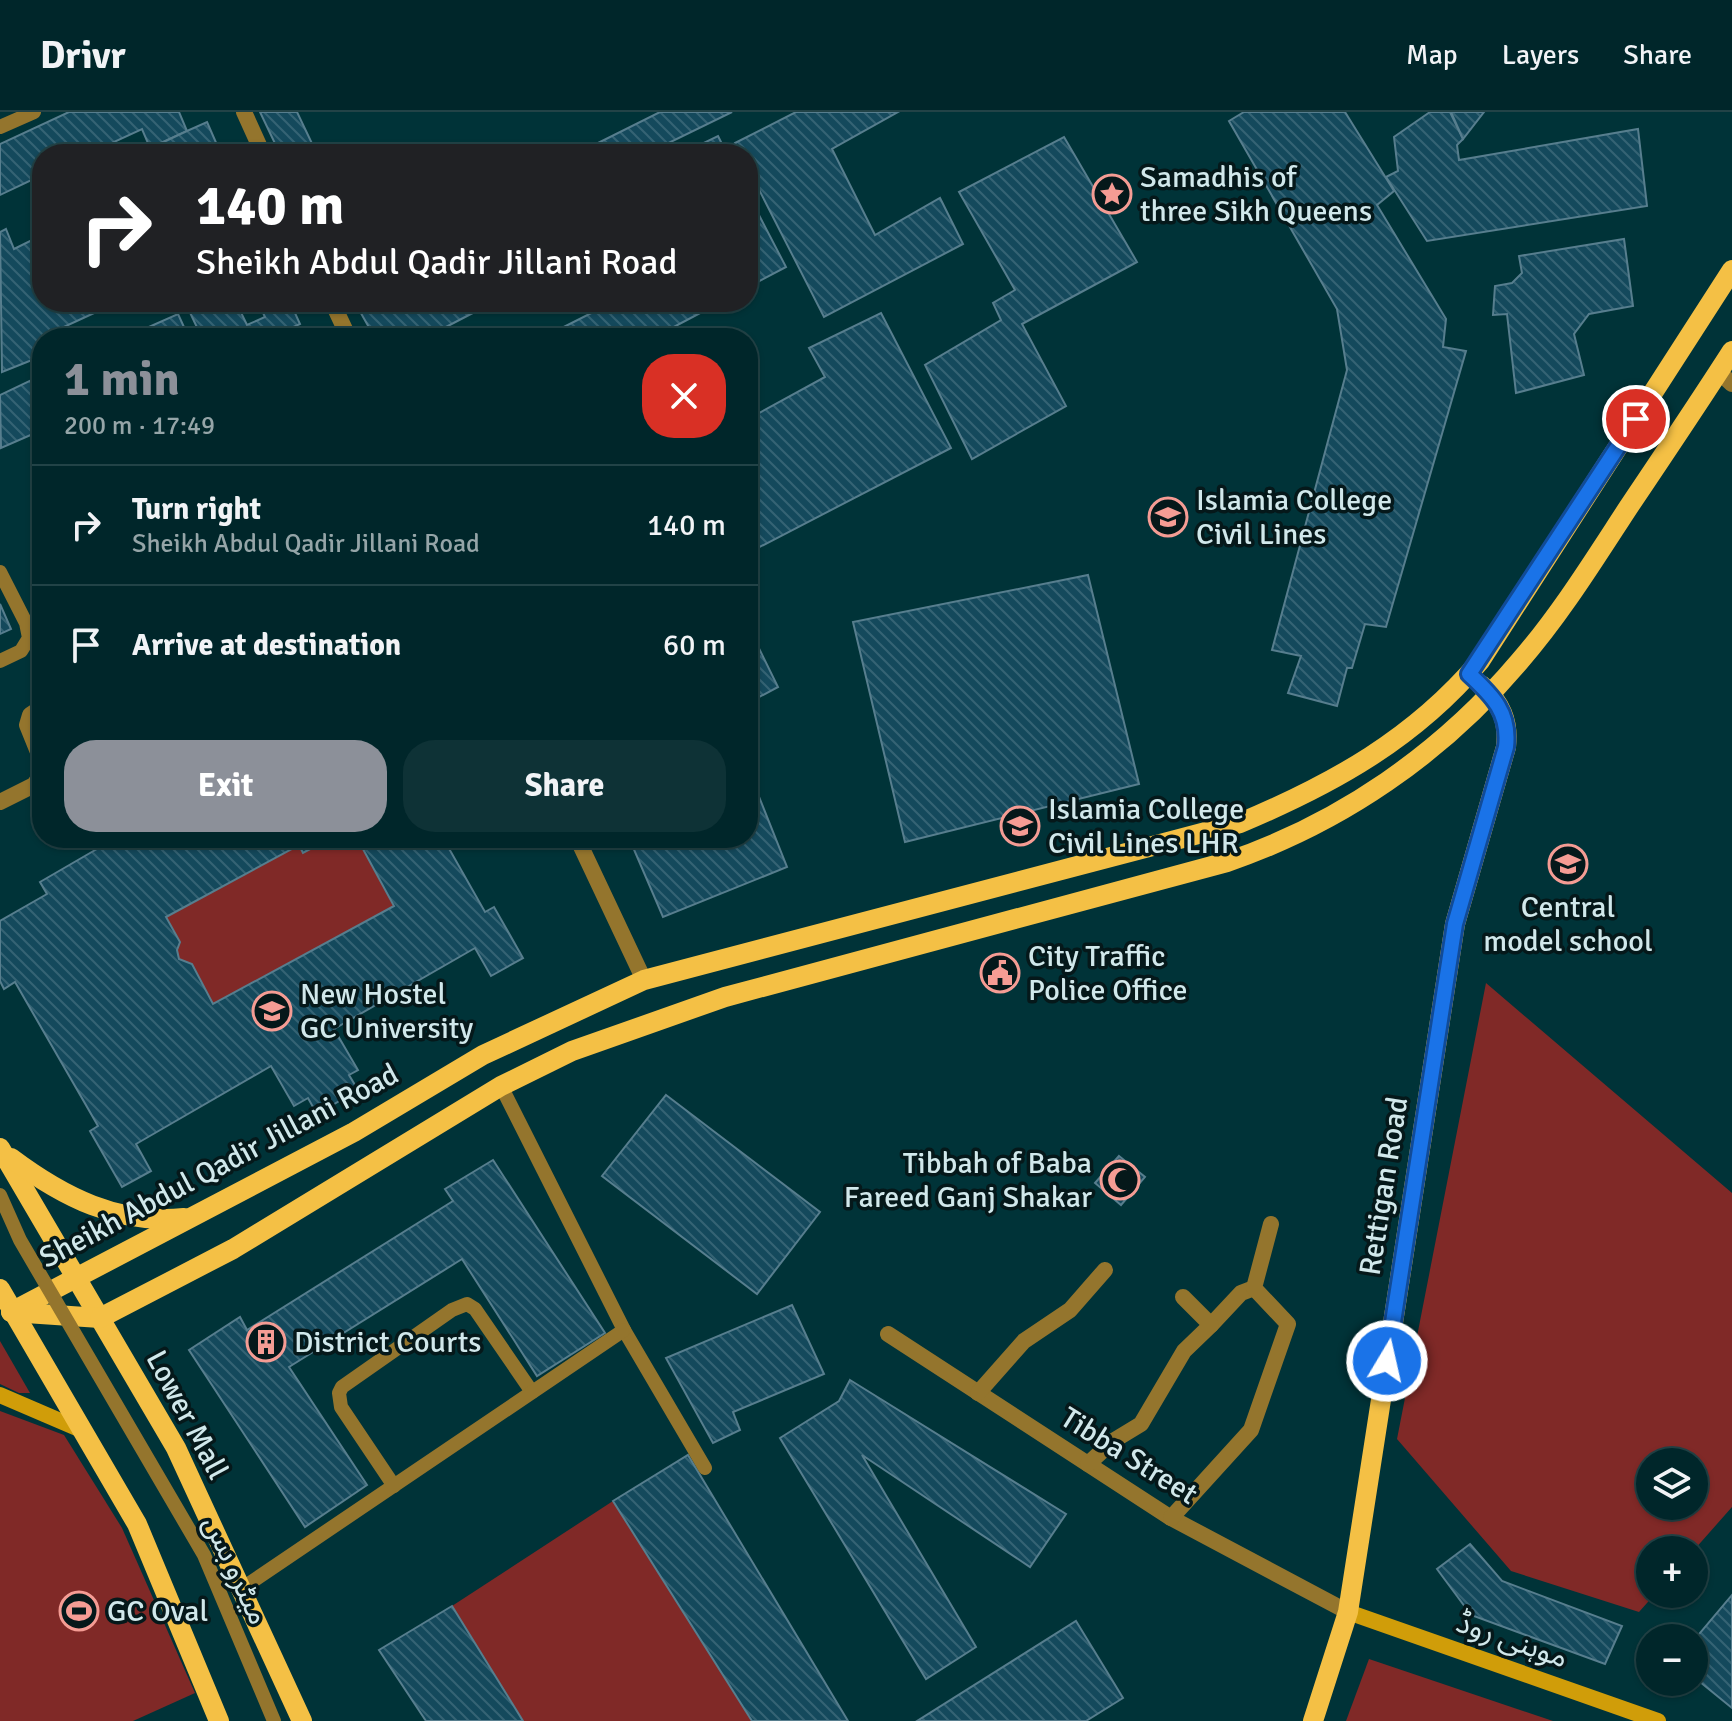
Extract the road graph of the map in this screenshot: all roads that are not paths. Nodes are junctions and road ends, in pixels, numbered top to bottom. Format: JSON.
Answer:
{"nodes":[{"id":1,"x":34,"y":112,"type":"edge"},
{"id":2,"x":244,"y":112,"type":"edge"},
{"id":3,"x":0,"y":127,"type":"edge"},
{"id":4,"x":258,"y":144,"type":"edge"},
{"id":5,"x":1732,"y":270,"type":"edge"},
{"id":6,"x":1732,"y":351,"type":"edge"},
{"id":7,"x":1725,"y":378,"type":"edge"},
{"id":8,"x":0,"y":572,"type":"edge"},
{"id":9,"x":0,"y":661,"type":"edge"},
{"id":10,"x":1469,"y":674,"type":"junction"},
{"id":11,"x":1491,"y":694,"type":"junction"},
{"id":12,"x":32,"y":714,"type":"edge"},
{"id":13,"x":32,"y":737,"type":"edge"},
{"id":14,"x":32,"y":786,"type":"edge"},
{"id":15,"x":0,"y":802,"type":"edge"},
{"id":16,"x":582,"y":848,"type":"edge"},
{"id":17,"x":644,"y":980,"type":"junction"},
{"id":18,"x":501,"y":1086,"type":"junction"},
{"id":19,"x":1,"y":1149,"type":"edge"},
{"id":20,"x":0,"y":1195,"type":"edge"},
{"id":21,"x":193,"y":1217,"type":"junction"},
{"id":22,"x":1271,"y":1224,"type":"dead end"},
{"id":23,"x":1105,"y":1270,"type":"dead end"},
{"id":24,"x":75,"y":1276,"type":"junction"},
{"id":25,"x":1254,"y":1288,"type":"junction"},
{"id":26,"x":0,"y":1289,"type":"edge"},
{"id":27,"x":1183,"y":1297,"type":"dead end"},
{"id":28,"x":5,"y":1311,"type":"edge"},
{"id":29,"x":100,"y":1318,"type":"junction"},
{"id":30,"x":1211,"y":1325,"type":"junction"},
{"id":31,"x":624,"y":1330,"type":"junction"},
{"id":32,"x":888,"y":1334,"type":"dead end"},
{"id":33,"x":532,"y":1392,"type":"junction"},
{"id":34,"x":978,"y":1393,"type":"junction"},
{"id":35,"x":0,"y":1395,"type":"edge"},
{"id":36,"x":79,"y":1429,"type":"junction"},
{"id":37,"x":1088,"y":1464,"type":"junction"},
{"id":38,"x":705,"y":1468,"type":"dead end"},
{"id":39,"x":394,"y":1486,"type":"junction"},
{"id":40,"x":1171,"y":1518,"type":"junction"},
{"id":41,"x":241,"y":1589,"type":"junction"},
{"id":42,"x":1348,"y":1612,"type":"junction"},
{"id":43,"x":219,"y":1721,"type":"edge"},
{"id":44,"x":274,"y":1721,"type":"edge"},
{"id":45,"x":302,"y":1721,"type":"edge"},
{"id":46,"x":1313,"y":1721,"type":"edge"},
{"id":47,"x":1658,"y":1721,"type":"edge"}],
"edges":[{"from":1,"to":3,"type":"lane"},
{"from":2,"to":4,"type":"street"},
{"from":5,"to":10,"type":"main road","name":"Sheikh Abdul Qadir Jillani Road"},
{"from":6,"to":7,"type":"main road"},
{"from":7,"to":11,"type":"main road"},
{"from":8,"to":9,"type":"lane"},
{"from":10,"to":11,"type":"main road","name":"Rettigan Road"},
{"from":10,"to":17,"type":"main road","name":"Sheikh Abdul Qadir Jillani Road"},
{"from":11,"to":18,"type":"main road"},
{"from":11,"to":42,"type":"main road","name":"Rettigan Road"},
{"from":12,"to":13,"type":"street"},
{"from":14,"to":15,"type":"street"},
{"from":16,"to":17,"type":"street"},
{"from":17,"to":21,"type":"main road","name":"Sheikh Abdul Qadir Jillani Road"},
{"from":18,"to":29,"type":"main road"},
{"from":18,"to":31,"type":"lane"},
{"from":19,"to":21,"type":"main road"},
{"from":19,"to":24,"type":"main road","name":"Lower Mall"},
{"from":20,"to":44,"type":"lane","name":"میٹرو بس","bridge":true},
{"from":21,"to":24,"type":"main road","name":"Sheikh Abdul Qadir Jillani Road"},
{"from":22,"to":25,"type":"street"},
{"from":23,"to":34,"type":"street"},
{"from":24,"to":28,"type":"main road","name":"Sheikh Abdul Qadir Jillani Road"},
{"from":24,"to":29,"type":"main road","name":"Lower Mall"},
{"from":25,"to":30,"type":"street"},
{"from":25,"to":40,"type":"street"},
{"from":26,"to":28,"type":"main road"},
{"from":27,"to":30,"type":"street"},
{"from":28,"to":29,"type":"main road"},
{"from":28,"to":36,"type":"main road"},
{"from":29,"to":41,"type":"main road","name":"Lower Mall"},
{"from":30,"to":37,"type":"street"},
{"from":31,"to":33,"type":"lane"},
{"from":31,"to":38,"type":"lane"},
{"from":32,"to":34,"type":"street","name":"Tibba Street"},
{"from":33,"to":39,"type":"lane"},
{"from":33,"to":39,"type":"lane"},
{"from":34,"to":37,"type":"street","name":"Tibba Street"},
{"from":35,"to":36,"type":"main road"},
{"from":36,"to":43,"type":"main road"},
{"from":37,"to":40,"type":"street","name":"Tibba Street"},
{"from":39,"to":41,"type":"lane"},
{"from":40,"to":42,"type":"street","name":"Tibba Street"},
{"from":41,"to":45,"type":"main road","name":"Lower Mall"},
{"from":42,"to":46,"type":"main road","name":"Rettigan Road"},
{"from":42,"to":47,"type":"main road","name":"موہنی روڈ"}]}
